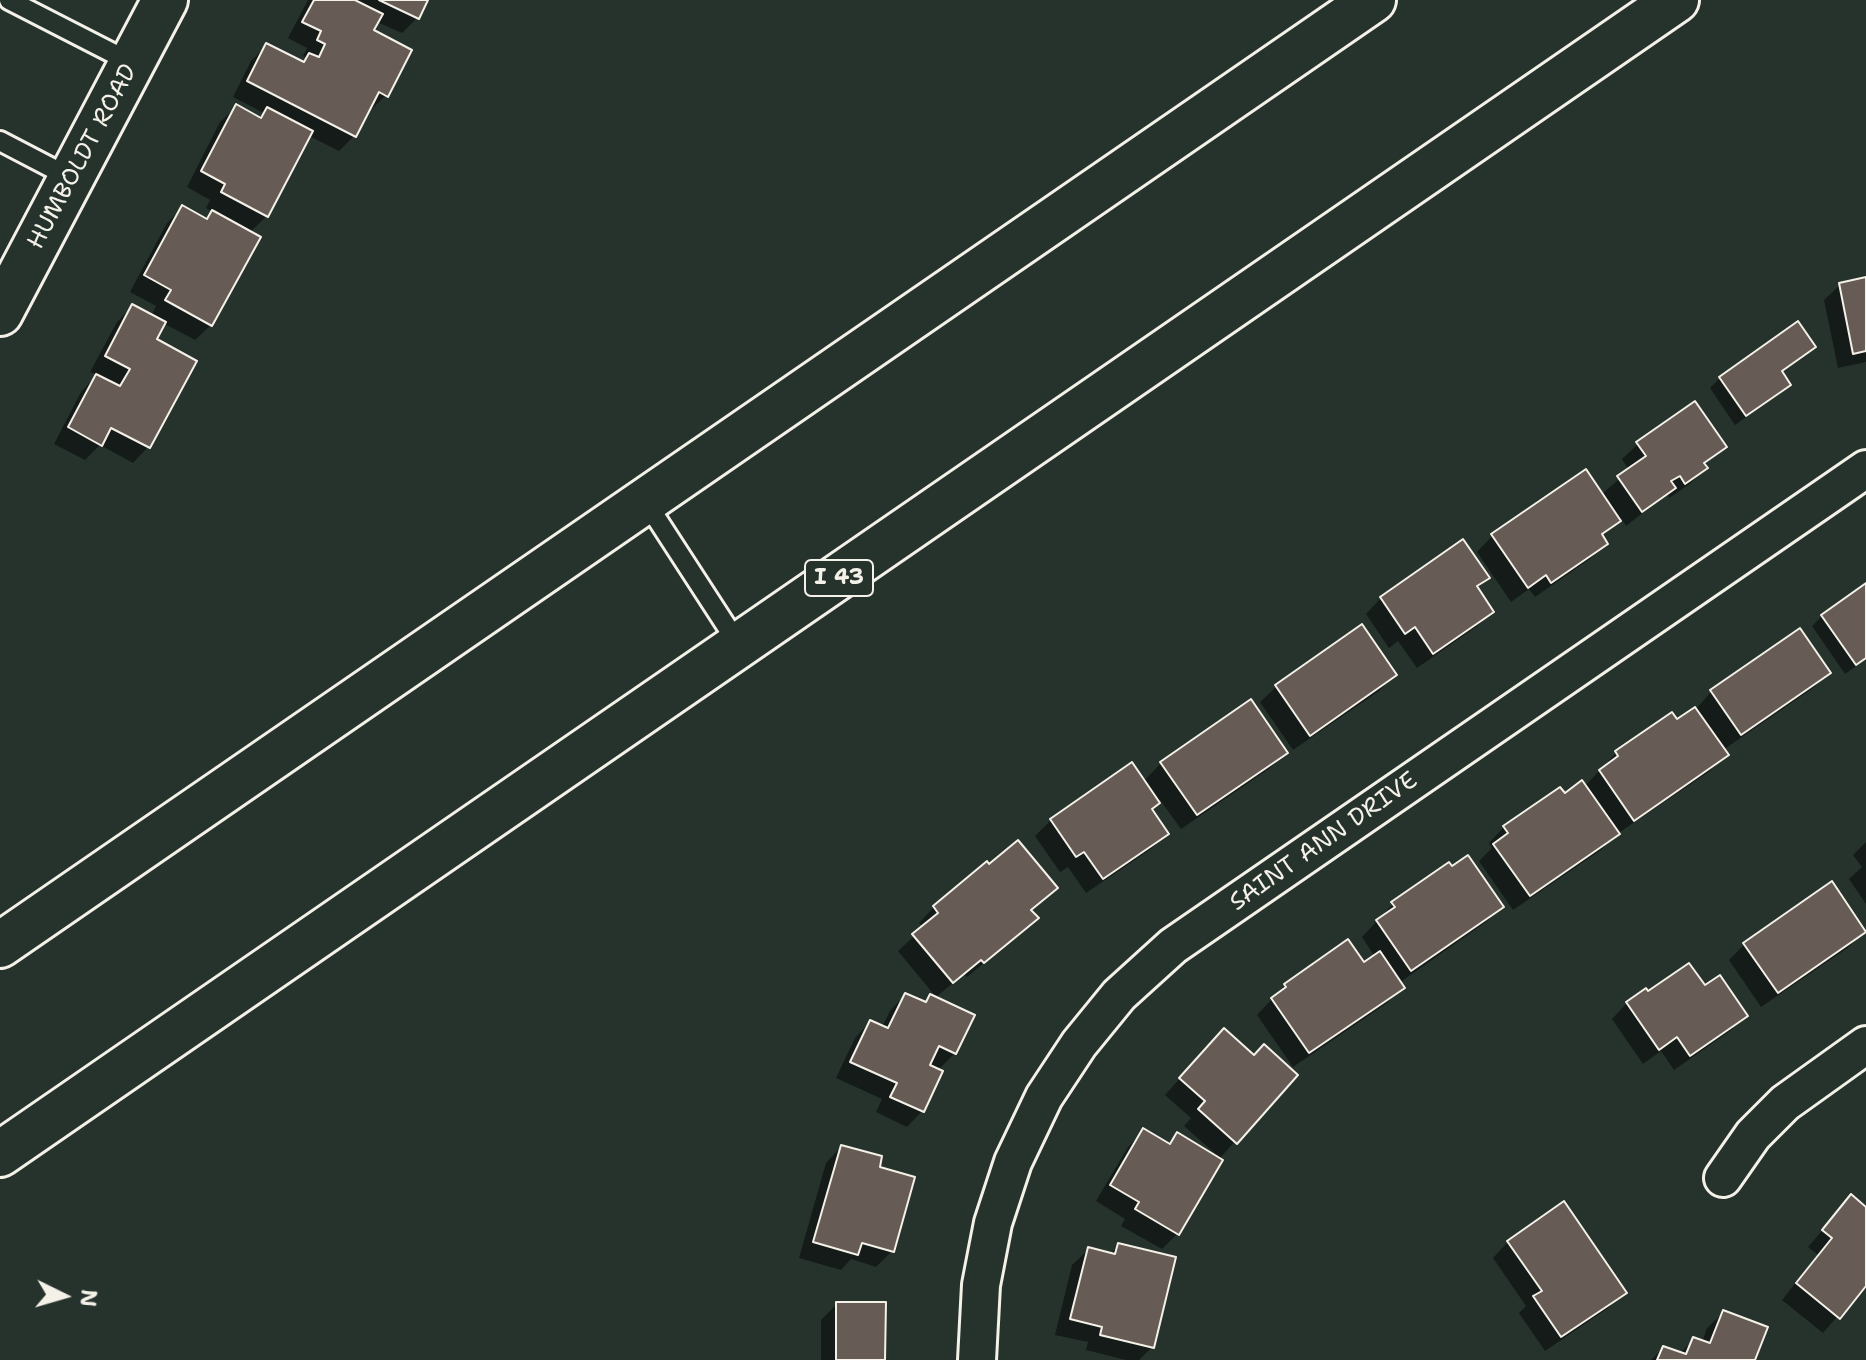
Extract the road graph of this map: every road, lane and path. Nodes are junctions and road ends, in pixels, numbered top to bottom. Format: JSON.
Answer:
{"nodes":[{"id":1,"x":9,"y":0,"type":"edge"},
{"id":2,"x":165,"y":0,"type":"edge"},
{"id":3,"x":1373,"y":0,"type":"edge"},
{"id":4,"x":1710,"y":0,"type":"edge"},
{"id":5,"x":1659,"y":11,"type":"edge"},
{"id":6,"x":132,"y":63,"type":"junction"},
{"id":7,"x":0,"y":141,"type":"edge"},
{"id":8,"x":71,"y":178,"type":"junction"},
{"id":9,"x":4,"y":296,"type":"edge"},
{"id":10,"x":1866,"y":469,"type":"edge"},
{"id":11,"x":646,"y":502,"type":"junction"},
{"id":12,"x":740,"y":647,"type":"junction"},
{"id":13,"x":0,"y":945,"type":"edge"},
{"id":14,"x":1866,"y":1045,"type":"edge"},
{"id":15,"x":0,"y":1154,"type":"edge"},
{"id":16,"x":1723,"y":1178,"type":"dead end"},
{"id":17,"x":977,"y":1360,"type":"edge"}],
"edges":[{"from":1,"to":6,"type":"lane"},
{"from":2,"to":6,"type":"main road","name":"HUMBOLDT ROAD"},
{"from":3,"to":11,"type":"main road"},
{"from":4,"to":5,"type":"main road"},
{"from":5,"to":12,"type":"main road","number":"I 43"},
{"from":6,"to":8,"type":"main road","name":"HUMBOLDT ROAD"},
{"from":7,"to":8,"type":"lane"},
{"from":8,"to":9,"type":"main road","name":"HUMBOLDT ROAD"},
{"from":10,"to":17,"type":"street","name":"SAINT ANN DRIVE"},
{"from":11,"to":12,"type":"lane"},
{"from":11,"to":13,"type":"main road"},
{"from":12,"to":15,"type":"main road","number":"I 43"},
{"from":14,"to":16,"type":"street"}]}
